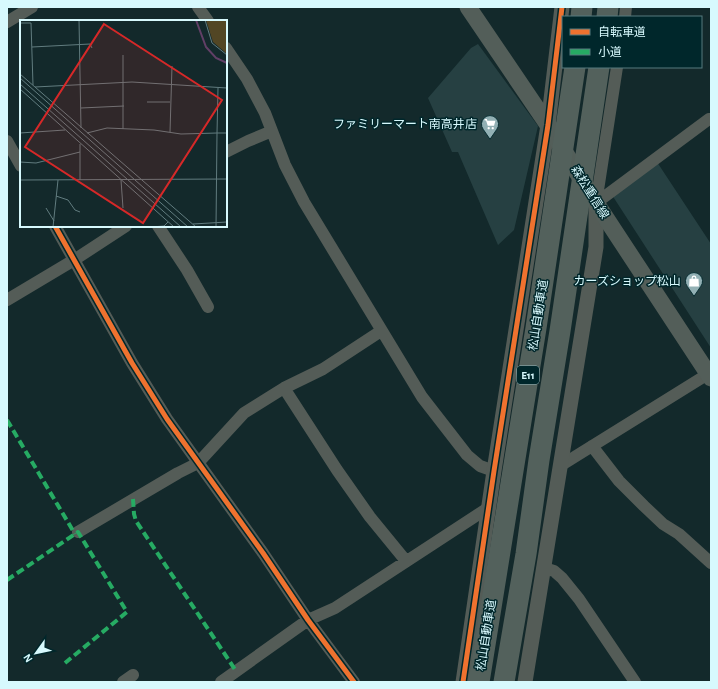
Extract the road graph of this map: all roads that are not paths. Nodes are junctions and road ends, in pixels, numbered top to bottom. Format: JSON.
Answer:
{"nodes":[{"id":1,"x":32,"y":7,"type":"edge"},
{"id":2,"x":198,"y":7,"type":"edge"},
{"id":3,"x":468,"y":7,"type":"edge"},
{"id":4,"x":562,"y":7,"type":"edge"},
{"id":5,"x":207,"y":20,"type":"edge"},
{"id":6,"x":7,"y":22,"type":"edge"},
{"id":7,"x":227,"y":49,"type":"edge"},
{"id":8,"x":575,"y":68,"type":"edge"},
{"id":9,"x":599,"y":68,"type":"edge"},
{"id":10,"x":617,"y":68,"type":"edge"},
{"id":11,"x":710,"y":119,"type":"dead end"},
{"id":12,"x":548,"y":125,"type":"junction"},
{"id":13,"x":272,"y":131,"type":"junction"},
{"id":14,"x":7,"y":141,"type":"edge"},
{"id":15,"x":227,"y":152,"type":"edge"},
{"id":16,"x":20,"y":164,"type":"edge"},
{"id":17,"x":596,"y":203,"type":"junction"},
{"id":18,"x":55,"y":227,"type":"edge"},
{"id":19,"x":124,"y":227,"type":"edge"},
{"id":20,"x":159,"y":227,"type":"edge"},
{"id":21,"x":74,"y":260,"type":"junction"},
{"id":22,"x":7,"y":300,"type":"edge"},
{"id":23,"x":208,"y":308,"type":"dead end"},
{"id":24,"x":381,"y":331,"type":"junction"},
{"id":25,"x":710,"y":376,"type":"edge"},
{"id":26,"x":284,"y":388,"type":"junction"},
{"id":27,"x":592,"y":446,"type":"junction"},
{"id":28,"x":198,"y":463,"type":"junction"},
{"id":29,"x":560,"y":466,"type":"junction"},
{"id":30,"x":494,"y":471,"type":"junction"},
{"id":31,"x":488,"y":508,"type":"junction"},
{"id":32,"x":78,"y":532,"type":"dead end"},
{"id":33,"x":406,"y":561,"type":"junction"},
{"id":34,"x":711,"y":563,"type":"edge"},
{"id":35,"x":544,"y":568,"type":"junction"},
{"id":36,"x":308,"y":620,"type":"junction"},
{"id":37,"x":221,"y":682,"type":"edge"},
{"id":38,"x":354,"y":682,"type":"edge"},
{"id":39,"x":463,"y":682,"type":"edge"},
{"id":40,"x":479,"y":682,"type":"edge"},
{"id":41,"x":504,"y":682,"type":"edge"},
{"id":42,"x":525,"y":682,"type":"edge"},
{"id":43,"x":635,"y":682,"type":"edge"}],
"edges":[{"from":1,"to":6,"type":"street"},
{"from":2,"to":5,"type":"street"},
{"from":3,"to":12,"type":"main road","name":"森松重信線"},
{"from":4,"to":12,"type":"street"},
{"from":7,"to":13,"type":"street"},
{"from":8,"to":40,"type":"highway","name":"松山自動車道","number":"E11"},
{"from":9,"to":41,"type":"highway","name":"松山自動車道","number":"E11"},
{"from":10,"to":17,"type":"street"},
{"from":11,"to":17,"type":"street"},
{"from":12,"to":17,"type":"main road","name":"森松重信線"},
{"from":12,"to":30,"type":"street"},
{"from":13,"to":15,"type":"street"},
{"from":13,"to":24,"type":"street"},
{"from":14,"to":16,"type":"street"},
{"from":17,"to":25,"type":"main road","name":"森松重信線"},
{"from":17,"to":29,"type":"street"},
{"from":18,"to":21,"type":"street"},
{"from":19,"to":21,"type":"street"},
{"from":20,"to":23,"type":"street"},
{"from":21,"to":22,"type":"street"},
{"from":21,"to":28,"type":"street"},
{"from":24,"to":26,"type":"street"},
{"from":24,"to":30,"type":"street"},
{"from":25,"to":27,"type":"street"},
{"from":26,"to":28,"type":"street"},
{"from":26,"to":33,"type":"street"},
{"from":27,"to":29,"type":"street"},
{"from":27,"to":34,"type":"street"},
{"from":28,"to":32,"type":"street"},
{"from":28,"to":36,"type":"street"},
{"from":29,"to":35,"type":"street"},
{"from":30,"to":31,"type":"street"},
{"from":31,"to":33,"type":"street"},
{"from":31,"to":39,"type":"street"},
{"from":33,"to":36,"type":"street"},
{"from":35,"to":42,"type":"street"},
{"from":35,"to":43,"type":"street"},
{"from":36,"to":37,"type":"street"},
{"from":36,"to":38,"type":"street"}]}
